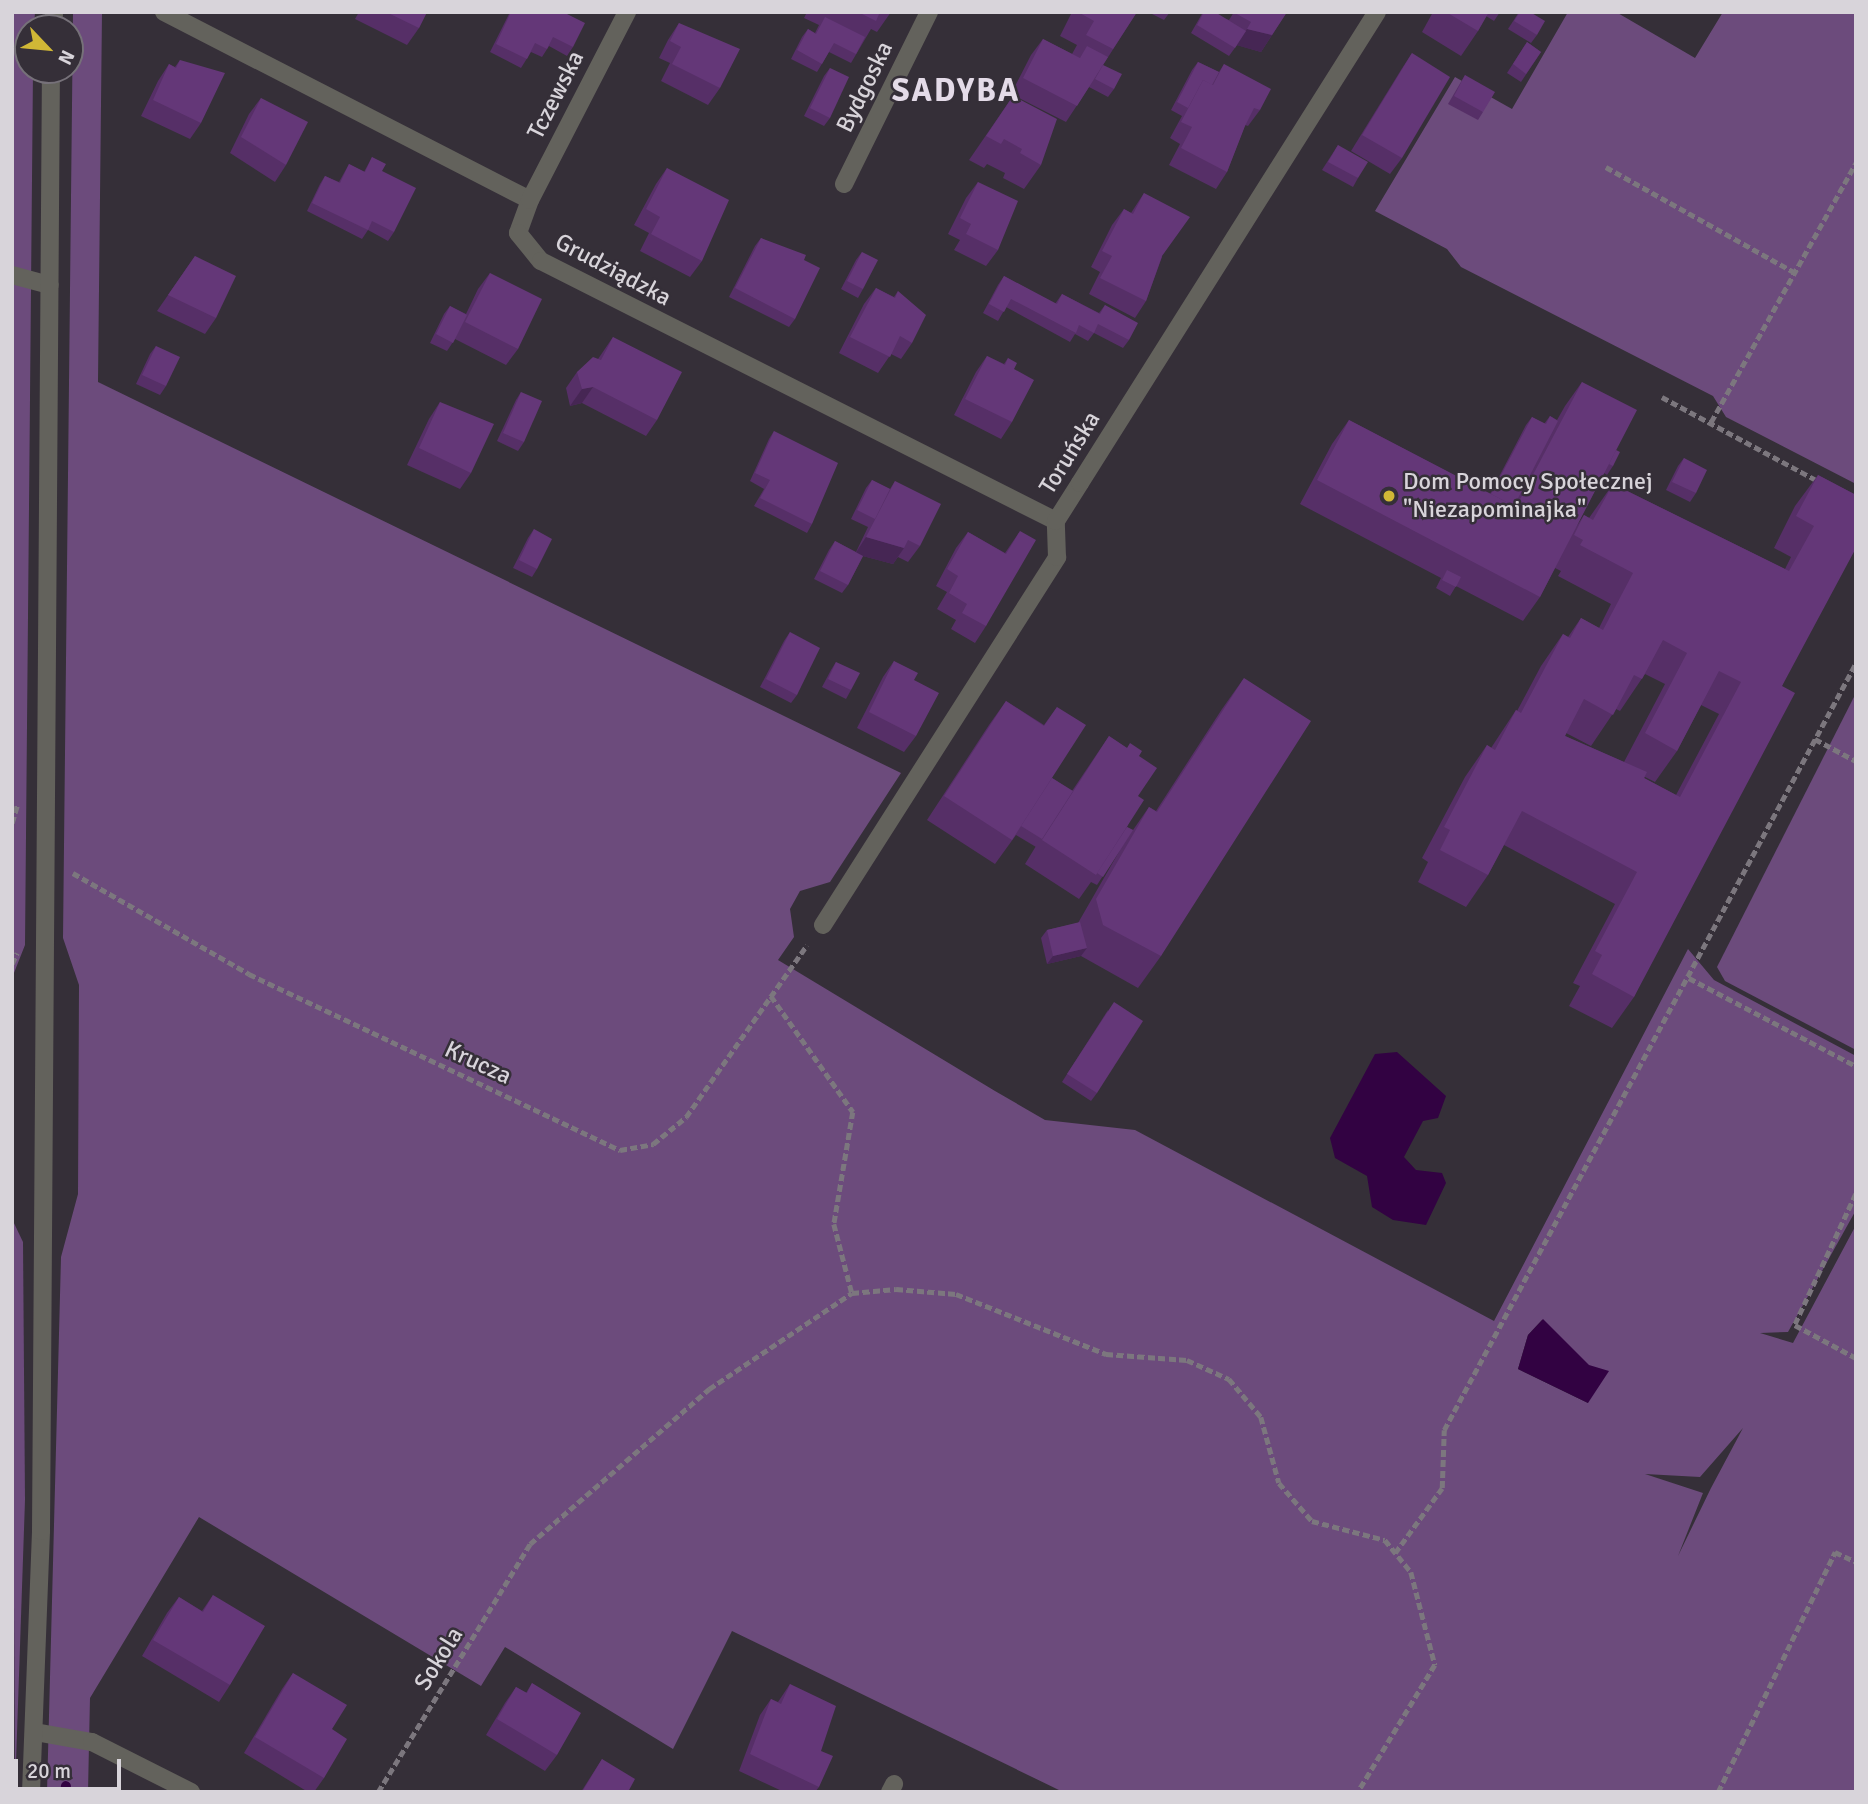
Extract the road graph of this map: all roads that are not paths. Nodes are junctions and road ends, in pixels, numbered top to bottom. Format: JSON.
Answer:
{"nodes":[{"id":1,"x":164,"y":12,"type":"edge"},
{"id":2,"x":626,"y":12,"type":"edge"},
{"id":3,"x":929,"y":12,"type":"edge"},
{"id":4,"x":1377,"y":12,"type":"edge"},
{"id":5,"x":51,"y":84,"type":"edge"},
{"id":6,"x":844,"y":184,"type":"dead end"},
{"id":7,"x":530,"y":200,"type":"junction"},
{"id":8,"x":12,"y":275,"type":"edge"},
{"id":9,"x":50,"y":285,"type":"junction"},
{"id":10,"x":1056,"y":522,"type":"junction"},
{"id":11,"x":823,"y":925,"type":"road end"},
{"id":12,"x":35,"y":1732,"type":"junction"},
{"id":13,"x":31,"y":1792,"type":"edge"},
{"id":14,"x":191,"y":1792,"type":"edge"}],
"edges":[{"from":1,"to":7,"type":"street"},
{"from":2,"to":7,"type":"street","name":"Tczewska"},
{"from":3,"to":6,"type":"street","name":"Bydgoska"},
{"from":4,"to":10,"type":"street","name":"Toruńska"},
{"from":5,"to":9,"type":"street"},
{"from":7,"to":10,"type":"street","name":"Grudziądzka"},
{"from":8,"to":9,"type":"street"},
{"from":9,"to":12,"type":"street"},
{"from":10,"to":11,"type":"street","name":"Toruńska"},
{"from":12,"to":13,"type":"street"},
{"from":12,"to":14,"type":"street"}]}
